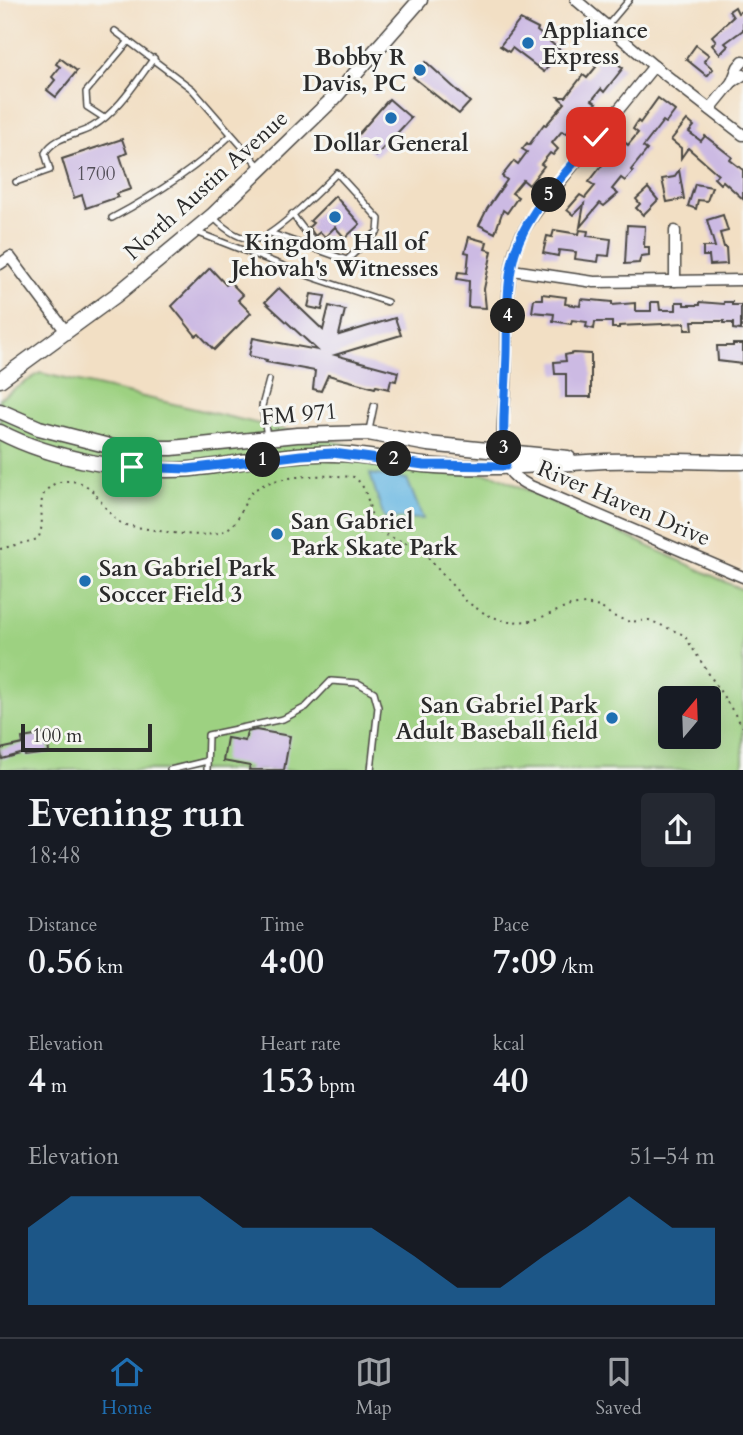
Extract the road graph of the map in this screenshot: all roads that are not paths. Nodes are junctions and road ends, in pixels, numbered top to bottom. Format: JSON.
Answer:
{"nodes":[{"id":1,"x":420,"y":0,"type":"edge"},
{"id":2,"x":576,"y":0,"type":"edge"},
{"id":3,"x":629,"y":0,"type":"edge"},
{"id":4,"x":607,"y":26,"type":"junction"},
{"id":5,"x":115,"y":31,"type":"dead end"},
{"id":6,"x":129,"y":41,"type":"junction"},
{"id":7,"x":154,"y":58,"type":"junction"},
{"id":8,"x":743,"y":61,"type":"edge"},
{"id":9,"x":654,"y":66,"type":"junction"},
{"id":10,"x":743,"y":75,"type":"edge"},
{"id":11,"x":732,"y":82,"type":"junction"},
{"id":12,"x":710,"y":109,"type":"junction"},
{"id":13,"x":104,"y":118,"type":"junction"},
{"id":14,"x":231,"y":135,"type":"junction"},
{"id":15,"x":743,"y":135,"type":"edge"},
{"id":16,"x":260,"y":167,"type":"junction"},
{"id":17,"x":16,"y":181,"type":"dead end"},
{"id":18,"x":292,"y":214,"type":"junction"},
{"id":19,"x":212,"y":216,"type":"junction"},
{"id":20,"x":111,"y":218,"type":"dead end"},
{"id":21,"x":193,"y":231,"type":"junction"},
{"id":22,"x":675,"y":231,"type":"dead end"},
{"id":23,"x":270,"y":233,"type":"junction"},
{"id":24,"x":244,"y":237,"type":"junction"},
{"id":25,"x":239,"y":248,"type":"junction"},
{"id":26,"x":320,"y":250,"type":"junction"},
{"id":27,"x":0,"y":264,"type":"edge"},
{"id":28,"x":512,"y":270,"type":"junction"},
{"id":29,"x":743,"y":280,"type":"edge"},
{"id":30,"x":674,"y":281,"type":"junction"},
{"id":31,"x":387,"y":302,"type":"dead end"},
{"id":32,"x":67,"y":333,"type":"junction"},
{"id":33,"x":0,"y":380,"type":"edge"},
{"id":34,"x":269,"y":380,"type":"dead end"},
{"id":35,"x":374,"y":406,"type":"dead end"},
{"id":36,"x":0,"y":411,"type":"edge"},
{"id":37,"x":0,"y":432,"type":"edge"},
{"id":38,"x":368,"y":433,"type":"junction"},
{"id":39,"x":268,"y":439,"type":"junction"},
{"id":40,"x":270,"y":459,"type":"junction"},
{"id":41,"x":505,"y":459,"type":"junction"},
{"id":42,"x":743,"y":462,"type":"edge"},
{"id":43,"x":743,"y":577,"type":"edge"},
{"id":44,"x":207,"y":761,"type":"junction"},
{"id":45,"x":170,"y":770,"type":"edge"},
{"id":46,"x":207,"y":770,"type":"edge"},
{"id":47,"x":371,"y":770,"type":"edge"}],
"edges":[{"from":1,"to":16,"type":"main road","name":"North Austin Avenue"},
{"from":2,"to":4,"type":"street"},
{"from":3,"to":4,"type":"lane"},
{"from":4,"to":9,"type":"street"},
{"from":5,"to":6,"type":"lane"},
{"from":6,"to":7,"type":"lane"},
{"from":6,"to":13,"type":"lane"},
{"from":7,"to":13,"type":"lane"},
{"from":7,"to":14,"type":"lane"},
{"from":8,"to":11,"type":"street"},
{"from":9,"to":12,"type":"street"},
{"from":9,"to":28,"type":"street"},
{"from":10,"to":11,"type":"street"},
{"from":11,"to":12,"type":"street"},
{"from":12,"to":15,"type":"street"},
{"from":13,"to":17,"type":"lane"},
{"from":14,"to":16,"type":"lane"},
{"from":14,"to":20,"type":"lane"},
{"from":16,"to":19,"type":"main road","name":"North Austin Avenue"},
{"from":18,"to":23,"type":"lane"},
{"from":18,"to":26,"type":"lane"},
{"from":18,"to":26,"type":"lane"},
{"from":19,"to":21,"type":"main road","name":"North Austin Avenue"},
{"from":19,"to":24,"type":"lane"},
{"from":21,"to":25,"type":"lane"},
{"from":21,"to":32,"type":"main road","name":"North Austin Avenue"},
{"from":22,"to":30,"type":"street"},
{"from":23,"to":24,"type":"lane"},
{"from":23,"to":26,"type":"lane"},
{"from":24,"to":25,"type":"lane"},
{"from":25,"to":31,"type":"lane"},
{"from":27,"to":32,"type":"street"},
{"from":28,"to":30,"type":"street"},
{"from":28,"to":41,"type":"street"},
{"from":29,"to":30,"type":"street"},
{"from":32,"to":33,"type":"main road","name":"North Austin Avenue"},
{"from":34,"to":39,"type":"lane"},
{"from":35,"to":38,"type":"lane"},
{"from":36,"to":39,"type":"main road","name":"FM 971","number":"FM 971"},
{"from":37,"to":40,"type":"main road","name":"FM 971","number":"FM 971"},
{"from":38,"to":39,"type":"main road","name":"FM 971","number":"FM 971"},
{"from":38,"to":41,"type":"main road","name":"FM 971","number":"FM 971"},
{"from":39,"to":40,"type":"main road"},
{"from":40,"to":41,"type":"main road","name":"FM 971","number":"FM 971"},
{"from":41,"to":42,"type":"main road","name":"FM 971","number":"FM 971"},
{"from":41,"to":43,"type":"street","name":"River Haven Drive"},
{"from":44,"to":45,"type":"lane"},
{"from":44,"to":46,"type":"lane"},
{"from":44,"to":47,"type":"lane"}]}
